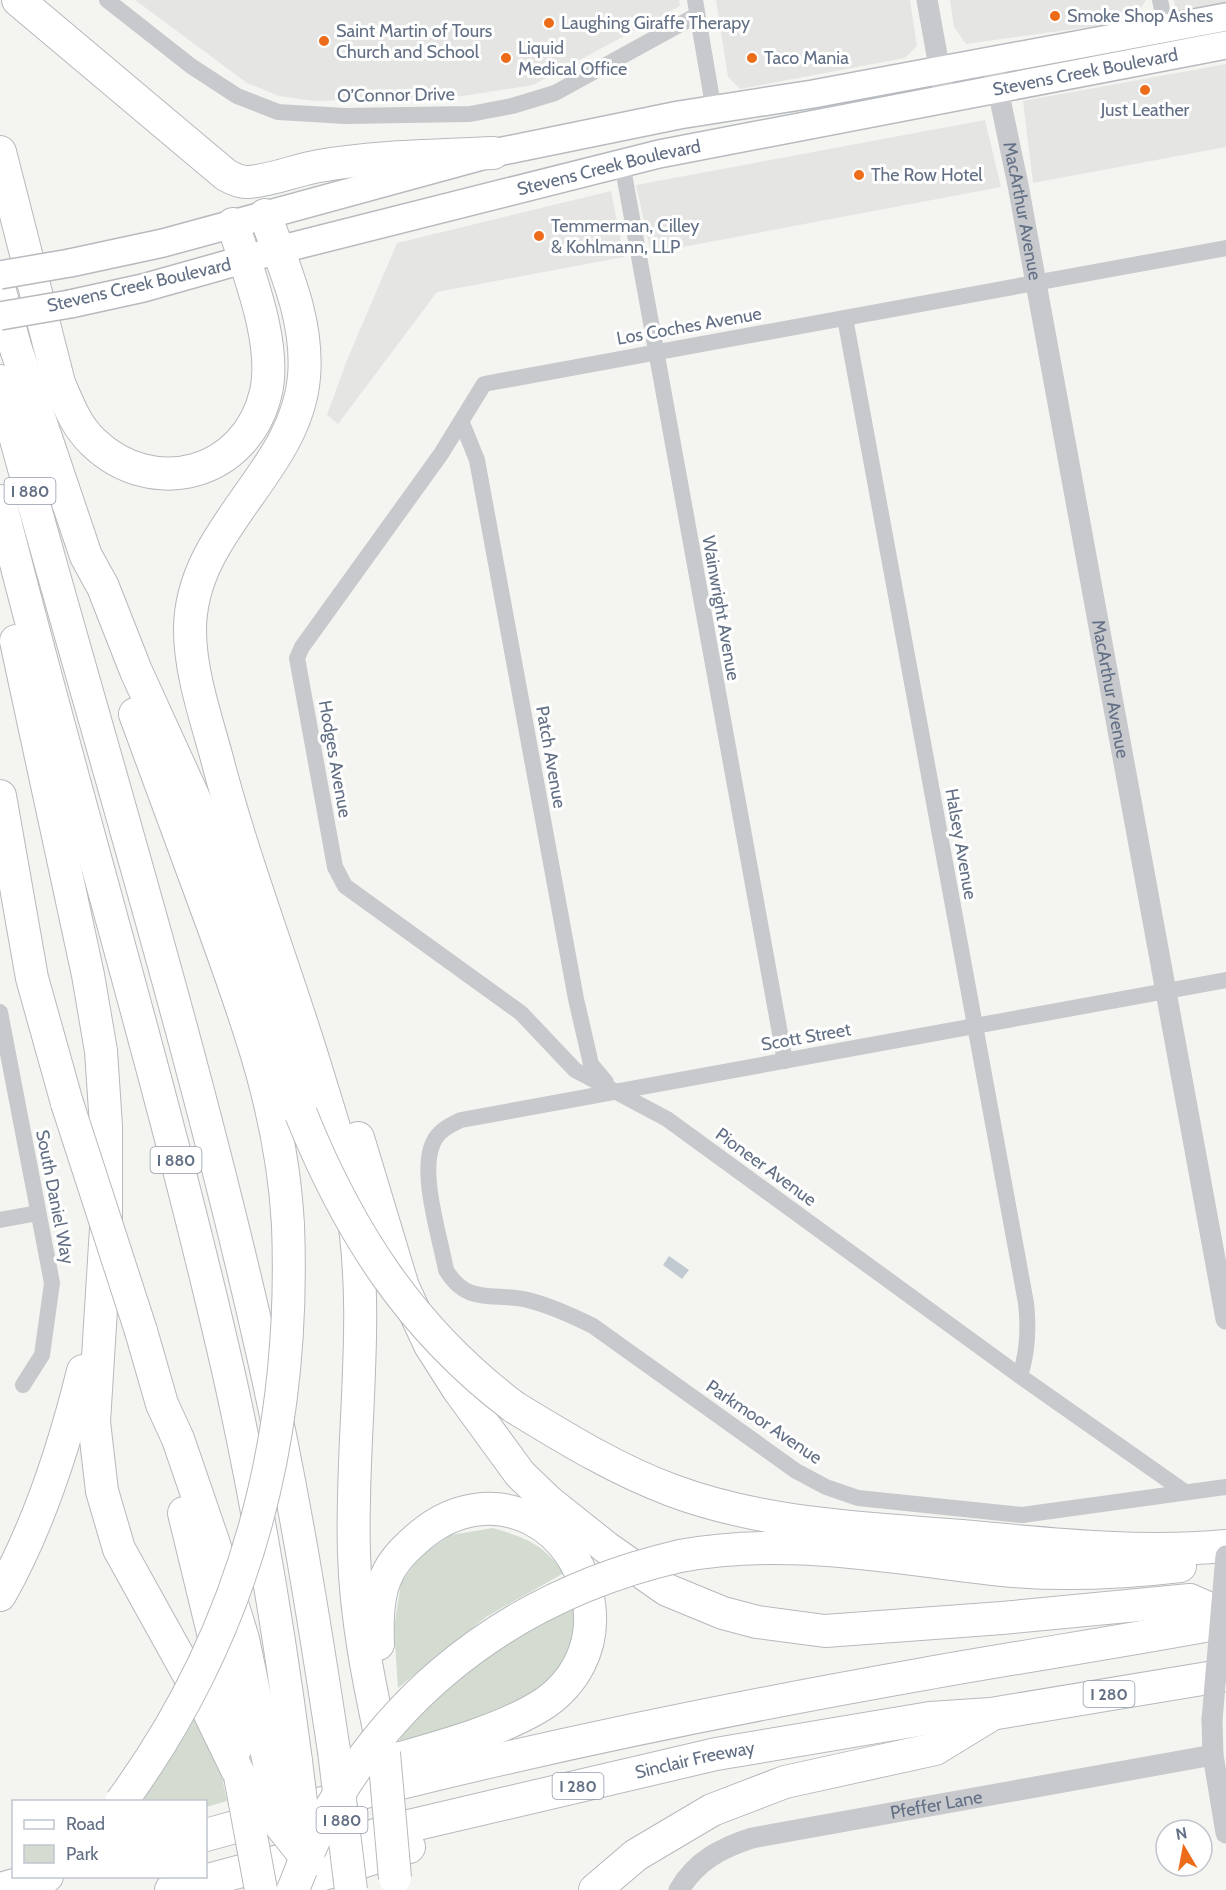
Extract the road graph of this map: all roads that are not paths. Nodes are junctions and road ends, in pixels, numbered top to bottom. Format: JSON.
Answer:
{"nodes":[{"id":1,"x":18,"y":0,"type":"edge"},
{"id":2,"x":107,"y":0,"type":"edge"},
{"id":3,"x":927,"y":0,"type":"edge"},
{"id":4,"x":1160,"y":0,"type":"edge"},
{"id":5,"x":696,"y":8,"type":"edge"},
{"id":6,"x":1226,"y":17,"type":"edge"},
{"id":7,"x":1166,"y":28,"type":"junction"},
{"id":8,"x":1226,"y":45,"type":"edge"},
{"id":9,"x":992,"y":61,"type":"junction"},
{"id":10,"x":941,"y":70,"type":"junction"},
{"id":11,"x":999,"y":89,"type":"junction"},
{"id":12,"x":945,"y":99,"type":"junction"},
{"id":13,"x":714,"y":111,"type":"junction"},
{"id":14,"x":0,"y":152,"type":"edge"},
{"id":15,"x":493,"y":153,"type":"junction"},
{"id":16,"x":659,"y":154,"type":"junction"},
{"id":17,"x":622,"y":163,"type":"junction"},
{"id":18,"x":265,"y":215,"type":"junction"},
{"id":19,"x":234,"y":224,"type":"junction"},
{"id":20,"x":1226,"y":248,"type":"edge"},
{"id":21,"x":278,"y":250,"type":"junction"},
{"id":22,"x":244,"y":260,"type":"junction"},
{"id":23,"x":0,"y":275,"type":"edge"},
{"id":24,"x":1036,"y":283,"type":"junction"},
{"id":25,"x":0,"y":291,"type":"edge"},
{"id":26,"x":0,"y":316,"type":"edge"},
{"id":27,"x":845,"y":318,"type":"junction"},
{"id":28,"x":655,"y":352,"type":"junction"},
{"id":29,"x":0,"y":381,"type":"edge"},
{"id":30,"x":462,"y":423,"type":"junction"},
{"id":31,"x":0,"y":501,"type":"edge"},
{"id":32,"x":86,"y":556,"type":"junction"},
{"id":33,"x":17,"y":568,"type":"junction"},
{"id":34,"x":297,"y":658,"type":"joint"},
{"id":35,"x":206,"y":717,"type":"junction"},
{"id":36,"x":0,"y":796,"type":"edge"},
{"id":37,"x":334,"y":867,"type":"joint"},
{"id":38,"x":1226,"y":980,"type":"edge"},
{"id":39,"x":1166,"y":991,"type":"junction"},
{"id":40,"x":0,"y":1012,"type":"edge"},
{"id":41,"x":975,"y":1026,"type":"junction"},
{"id":42,"x":785,"y":1061,"type":"junction"},
{"id":43,"x":614,"y":1092,"type":"junction"},
{"id":44,"x":429,"y":1174,"type":"joint"},
{"id":45,"x":38,"y":1213,"type":"junction"},
{"id":46,"x":0,"y":1220,"type":"edge"},
{"id":47,"x":101,"y":1293,"type":"junction"},
{"id":48,"x":1226,"y":1319,"type":"edge"},
{"id":49,"x":1020,"y":1376,"type":"junction"},
{"id":50,"x":23,"y":1385,"type":"dead end"},
{"id":51,"x":162,"y":1404,"type":"junction"},
{"id":52,"x":1226,"y":1487,"type":"edge"},
{"id":53,"x":1185,"y":1492,"type":"junction"},
{"id":54,"x":1226,"y":1546,"type":"edge"},
{"id":55,"x":1226,"y":1559,"type":"edge"},
{"id":56,"x":0,"y":1595,"type":"edge"},
{"id":57,"x":1226,"y":1616,"type":"edge"},
{"id":58,"x":1226,"y":1622,"type":"edge"},
{"id":59,"x":1226,"y":1675,"type":"edge"},
{"id":60,"x":991,"y":1714,"type":"junction"},
{"id":61,"x":384,"y":1753,"type":"junction"},
{"id":62,"x":1213,"y":1755,"type":"junction"},
{"id":63,"x":283,"y":1764,"type":"junction"},
{"id":64,"x":240,"y":1776,"type":"junction"},
{"id":65,"x":122,"y":1800,"type":"edge"},
{"id":66,"x":207,"y":1814,"type":"edge"},
{"id":67,"x":452,"y":1815,"type":"junction"},
{"id":68,"x":1226,"y":1833,"type":"edge"},
{"id":69,"x":207,"y":1835,"type":"edge"},
{"id":70,"x":310,"y":1875,"type":"edge"},
{"id":71,"x":40,"y":1878,"type":"edge"},
{"id":72,"x":55,"y":1878,"type":"edge"},
{"id":73,"x":395,"y":1884,"type":"edge"},
{"id":74,"x":0,"y":1890,"type":"edge"},
{"id":75,"x":44,"y":1890,"type":"edge"},
{"id":76,"x":171,"y":1890,"type":"edge"},
{"id":77,"x":261,"y":1890,"type":"edge"},
{"id":78,"x":272,"y":1890,"type":"edge"},
{"id":79,"x":293,"y":1890,"type":"edge"},
{"id":80,"x":351,"y":1890,"type":"edge"},
{"id":81,"x":595,"y":1890,"type":"edge"},
{"id":82,"x":679,"y":1890,"type":"edge"}],
"edges":[{"from":1,"to":15,"type":"highway"},
{"from":2,"to":5,"type":"street","name":"O’Connor Drive"},
{"from":3,"to":10,"type":"street"},
{"from":4,"to":7,"type":"street"},
{"from":5,"to":13,"type":"street"},
{"from":6,"to":7,"type":"main road","name":"Stevens Creek Boulevard"},
{"from":7,"to":9,"type":"main road","name":"Stevens Creek Boulevard"},
{"from":8,"to":11,"type":"main road","name":"Stevens Creek Boulevard"},
{"from":9,"to":10,"type":"main road","name":"Stevens Creek Boulevard"},
{"from":9,"to":11,"type":"street","name":"MacArthur Avenue"},
{"from":10,"to":12,"type":"street"},
{"from":10,"to":13,"type":"main road","name":"Stevens Creek Boulevard"},
{"from":11,"to":12,"type":"main road","name":"Stevens Creek Boulevard"},
{"from":11,"to":24,"type":"street","name":"MacArthur Avenue"},
{"from":12,"to":16,"type":"main road","name":"Stevens Creek Boulevard"},
{"from":13,"to":15,"type":"main road","name":"Stevens Creek Boulevard"},
{"from":13,"to":16,"type":"main road"},
{"from":14,"to":22,"type":"highway"},
{"from":15,"to":18,"type":"main road","name":"Stevens Creek Boulevard"},
{"from":16,"to":17,"type":"main road","name":"Stevens Creek Boulevard"},
{"from":17,"to":21,"type":"main road","name":"Stevens Creek Boulevard"},
{"from":17,"to":28,"type":"street","name":"Wainwright Avenue"},
{"from":18,"to":19,"type":"main road","name":"Stevens Creek Boulevard"},
{"from":18,"to":21,"type":"highway"},
{"from":19,"to":22,"type":"highway"},
{"from":19,"to":23,"type":"main road","name":"Stevens Creek Boulevard","bridge":true},
{"from":20,"to":24,"type":"street","name":"Los Coches Avenue"},
{"from":21,"to":22,"type":"main road","name":"Stevens Creek Boulevard"},
{"from":21,"to":35,"type":"highway"},
{"from":22,"to":26,"type":"main road","name":"Stevens Creek Boulevard","bridge":true},
{"from":24,"to":27,"type":"street","name":"Los Coches Avenue"},
{"from":24,"to":39,"type":"street","name":"MacArthur Avenue"},
{"from":25,"to":32,"type":"highway"},
{"from":27,"to":28,"type":"street","name":"Los Coches Avenue"},
{"from":27,"to":41,"type":"street","name":"Halsey Avenue"},
{"from":28,"to":30,"type":"street","name":"Los Coches Avenue"},
{"from":28,"to":42,"type":"street","name":"Wainwright Avenue"},
{"from":29,"to":80,"type":"highway","number":"I 880","bridge":true},
{"from":30,"to":34,"type":"street","name":"Los Coches Avenue"},
{"from":30,"to":43,"type":"street","name":"Patch Avenue"},
{"from":31,"to":33,"type":"highway","number":"I 880"},
{"from":32,"to":54,"type":"highway","bridge":true},
{"from":32,"to":65,"type":"highway","bridge":true},
{"from":33,"to":47,"type":"highway"},
{"from":33,"to":63,"type":"highway","number":"I 880"},
{"from":34,"to":37,"type":"street","name":"Hodges Avenue"},
{"from":35,"to":57,"type":"highway"},
{"from":35,"to":61,"type":"highway"},
{"from":36,"to":51,"type":"highway","bridge":true},
{"from":37,"to":43,"type":"street","name":"Pioneer Avenue"},
{"from":38,"to":39,"type":"street","name":"Scott Street"},
{"from":39,"to":41,"type":"street","name":"Scott Street"},
{"from":39,"to":48,"type":"street","name":"MacArthur Avenue"},
{"from":40,"to":45,"type":"street","name":"South Daniel Way"},
{"from":41,"to":42,"type":"street","name":"Scott Street"},
{"from":41,"to":49,"type":"street","name":"Halsey Avenue"},
{"from":42,"to":43,"type":"street","name":"Scott Street"},
{"from":43,"to":44,"type":"street","name":"Scott Street"},
{"from":43,"to":49,"type":"street","name":"Pioneer Avenue"},
{"from":44,"to":53,"type":"street","name":"Parkmoor Avenue"},
{"from":45,"to":46,"type":"street"},
{"from":45,"to":50,"type":"street","name":"South Daniel Way"},
{"from":47,"to":56,"type":"highway"},
{"from":47,"to":64,"type":"highway"},
{"from":49,"to":53,"type":"street","name":"Pioneer Avenue"},
{"from":51,"to":63,"type":"highway"},
{"from":51,"to":64,"type":"highway"},
{"from":52,"to":53,"type":"street","name":"Parkmoor Avenue"},
{"from":55,"to":62,"type":"street","bridge":true},
{"from":55,"to":79,"type":"highway","bridge":true},
{"from":58,"to":69,"type":"highway","number":"I 280"},
{"from":59,"to":60,"type":"highway","name":"Sinclair Freeway","number":"I 280"},
{"from":60,"to":67,"type":"highway","name":"Sinclair Freeway","number":"I 280"},
{"from":60,"to":81,"type":"highway"},
{"from":61,"to":66,"type":"highway"},
{"from":61,"to":73,"type":"highway","bridge":true},
{"from":62,"to":68,"type":"street"},
{"from":62,"to":82,"type":"street","name":"Pfeffer Lane"},
{"from":63,"to":70,"type":"highway","number":"I 880","bridge":true},
{"from":64,"to":77,"type":"highway","bridge":true},
{"from":67,"to":76,"type":"highway","name":"Sinclair Freeway","number":"I 280"},
{"from":67,"to":78,"type":"highway"},
{"from":71,"to":74,"type":"highway"},
{"from":72,"to":75,"type":"highway"}]}
